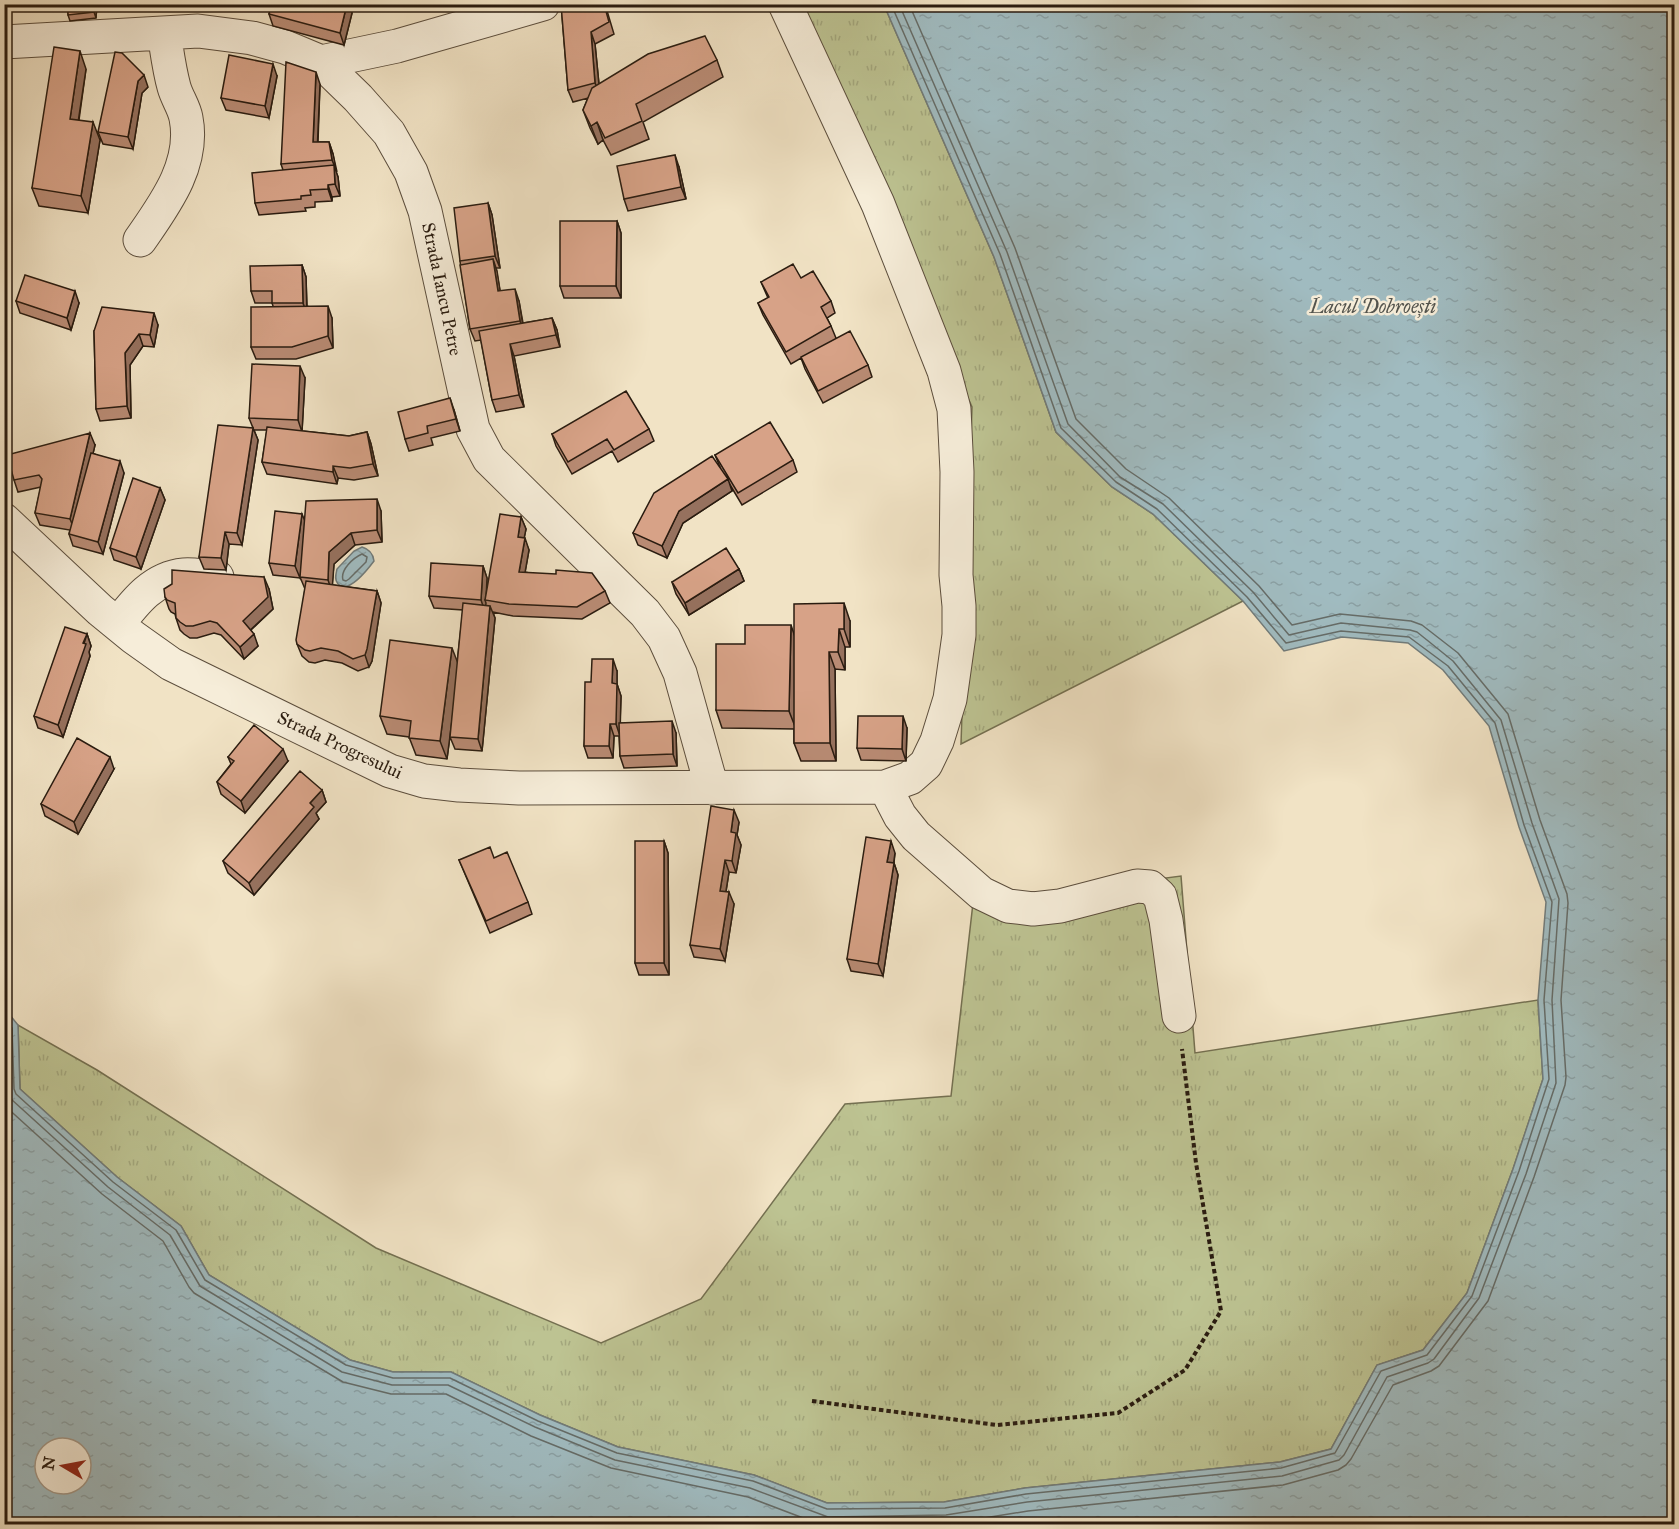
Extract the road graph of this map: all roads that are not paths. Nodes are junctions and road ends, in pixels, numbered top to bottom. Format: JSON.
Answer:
{"nodes":[{"id":1,"x":543,"y":4,"type":"edge"},
{"id":2,"x":785,"y":4,"type":"edge"},
{"id":3,"x":200,"y":17,"type":"edge"},
{"id":4,"x":164,"y":33,"type":"junction"},
{"id":5,"x":4,"y":42,"type":"edge"},
{"id":6,"x":321,"y":62,"type":"junction"},
{"id":7,"x":140,"y":240,"type":"dead end"},
{"id":8,"x":4,"y":520,"type":"edge"},
{"id":9,"x":239,"y":579,"type":"edge"},
{"id":10,"x":118,"y":624,"type":"junction"},
{"id":11,"x":885,"y":787,"type":"junction"},
{"id":12,"x":712,"y":788,"type":"junction"},
{"id":13,"x":1179,"y":1016,"type":"road end"}],
"edges":[{"from":1,"to":6,"type":"street"},
{"from":2,"to":11,"type":"street"},
{"from":3,"to":4,"type":"street","name":"Strada Iancu Petre"},
{"from":3,"to":6,"type":"street","name":"Strada Iancu Petre"},
{"from":4,"to":5,"type":"street","name":"Strada Iancu Petre"},
{"from":4,"to":7,"type":"street"},
{"from":6,"to":12,"type":"street","name":"Strada Iancu Petre"},
{"from":8,"to":10,"type":"street","name":"Strada Progresului"},
{"from":9,"to":10,"type":"street"},
{"from":10,"to":12,"type":"street","name":"Strada Progresului"},
{"from":11,"to":12,"type":"street","name":"Strada Progresului"},
{"from":11,"to":13,"type":"street"}]}
